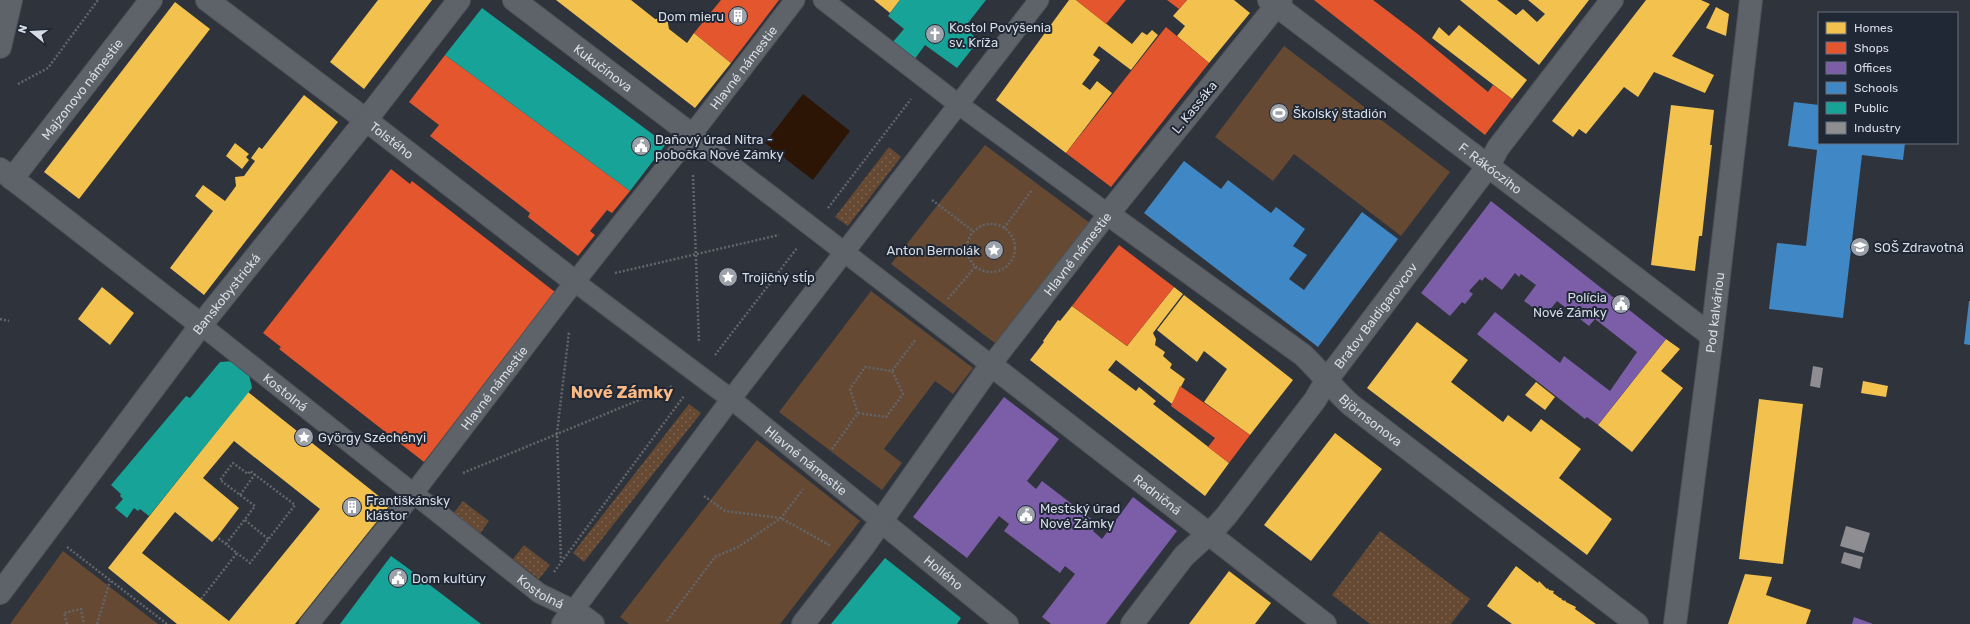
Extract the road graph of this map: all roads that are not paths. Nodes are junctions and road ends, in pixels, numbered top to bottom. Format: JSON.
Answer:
{"nodes":[{"id":1,"x":11,"y":0,"type":"edge"},
{"id":2,"x":151,"y":0,"type":"edge"},
{"id":3,"x":207,"y":0,"type":"edge"},
{"id":4,"x":459,"y":0,"type":"edge"},
{"id":5,"x":514,"y":0,"type":"edge"},
{"id":6,"x":795,"y":0,"type":"edge"},
{"id":7,"x":823,"y":0,"type":"edge"},
{"id":8,"x":1039,"y":0,"type":"edge"},
{"id":9,"x":1612,"y":0,"type":"edge"},
{"id":10,"x":1751,"y":0,"type":"edge"},
{"id":11,"x":1276,"y":2,"type":"edge"},
{"id":12,"x":0,"y":47,"type":"edge"},
{"id":13,"x":958,"y":104,"type":"junction"},
{"id":14,"x":366,"y":120,"type":"junction"},
{"id":15,"x":692,"y":135,"type":"junction"},
{"id":16,"x":1489,"y":165,"type":"junction"},
{"id":17,"x":6,"y":174,"type":"edge"},
{"id":18,"x":1108,"y":214,"type":"junction"},
{"id":19,"x":845,"y":251,"type":"junction"},
{"id":20,"x":575,"y":282,"type":"junction"},
{"id":21,"x":201,"y":325,"type":"junction"},
{"id":22,"x":1712,"y":336,"type":"junction"},
{"id":23,"x":991,"y":364,"type":"junction"},
{"id":24,"x":1326,"y":381,"type":"junction"},
{"id":25,"x":731,"y":399,"type":"junction"},
{"id":26,"x":412,"y":494,"type":"junction"},
{"id":27,"x":881,"y":521,"type":"junction"},
{"id":28,"x":1209,"y":534,"type":"junction"},
{"id":29,"x":0,"y":593,"type":"edge"},
{"id":30,"x":568,"y":617,"type":"edge"},
{"id":31,"x":309,"y":624,"type":"edge"},
{"id":32,"x":593,"y":624,"type":"edge"},
{"id":33,"x":804,"y":624,"type":"edge"},
{"id":34,"x":1007,"y":624,"type":"edge"},
{"id":35,"x":1132,"y":624,"type":"edge"},
{"id":36,"x":1325,"y":624,"type":"edge"},
{"id":37,"x":1637,"y":624,"type":"edge"},
{"id":38,"x":1675,"y":624,"type":"edge"}],
"edges":[{"from":1,"to":12,"type":"street"},
{"from":2,"to":17,"type":"street","name":"Majzonovo námestie"},
{"from":3,"to":14,"type":"street","name":"Tolstého"},
{"from":4,"to":14,"type":"street","name":"Banskobystrická"},
{"from":5,"to":15,"type":"street","name":"Kukučínova"},
{"from":6,"to":15,"type":"street","name":"Hlavné námestie"},
{"from":7,"to":13,"type":"street","name":"Hlavné námestie"},
{"from":8,"to":13,"type":"street"},
{"from":9,"to":16,"type":"street","name":"Bratov Baldigarovcov"},
{"from":10,"to":22,"type":"street","name":"Pod kalváriou"},
{"from":11,"to":16,"type":"street","name":"F. Rákócziho"},
{"from":11,"to":18,"type":"street","name":"L. Kassáka"},
{"from":13,"to":18,"type":"street","name":"Hlavné námestie"},
{"from":13,"to":19,"type":"street"},
{"from":14,"to":20,"type":"street","name":"Tolstého"},
{"from":14,"to":21,"type":"street","name":"Banskobystrická"},
{"from":15,"to":19,"type":"street"},
{"from":15,"to":20,"type":"street","name":"Hlavné námestie"},
{"from":16,"to":22,"type":"street","name":"F. Rákócziho"},
{"from":16,"to":24,"type":"street","name":"Bratov Baldigarovcov"},
{"from":17,"to":21,"type":"street","name":"Kostolná"},
{"from":18,"to":23,"type":"street","name":"Hlavné námestie"},
{"from":18,"to":24,"type":"street","name":"Björnsonova"},
{"from":19,"to":23,"type":"street"},
{"from":19,"to":25,"type":"street"},
{"from":20,"to":25,"type":"street","name":"Hlavné námestie"},
{"from":20,"to":26,"type":"street","name":"Hlavné námestie"},
{"from":21,"to":26,"type":"street","name":"Kostolná"},
{"from":21,"to":29,"type":"street","name":"Banskobystrická"},
{"from":22,"to":38,"type":"street","name":"Pod kalváriou"},
{"from":23,"to":27,"type":"street","name":"Hlavné námestie"},
{"from":23,"to":28,"type":"street","name":"Radničná"},
{"from":24,"to":28,"type":"street","name":"Bratov Baldigarovcov"},
{"from":24,"to":37,"type":"street","name":"Björnsonova"},
{"from":25,"to":27,"type":"street","name":"Hlavné námestie"},
{"from":25,"to":30,"type":"street"},
{"from":26,"to":30,"type":"street","name":"Kostolná"},
{"from":26,"to":31,"type":"street","name":"Hlavné námestie"},
{"from":27,"to":33,"type":"street","name":"Hlavné námestie"},
{"from":27,"to":34,"type":"street","name":"Hollého"},
{"from":28,"to":35,"type":"street","name":"Bratov Baldigarovcov"},
{"from":28,"to":36,"type":"street","name":"Radničná"},
{"from":30,"to":32,"type":"street"}]}
